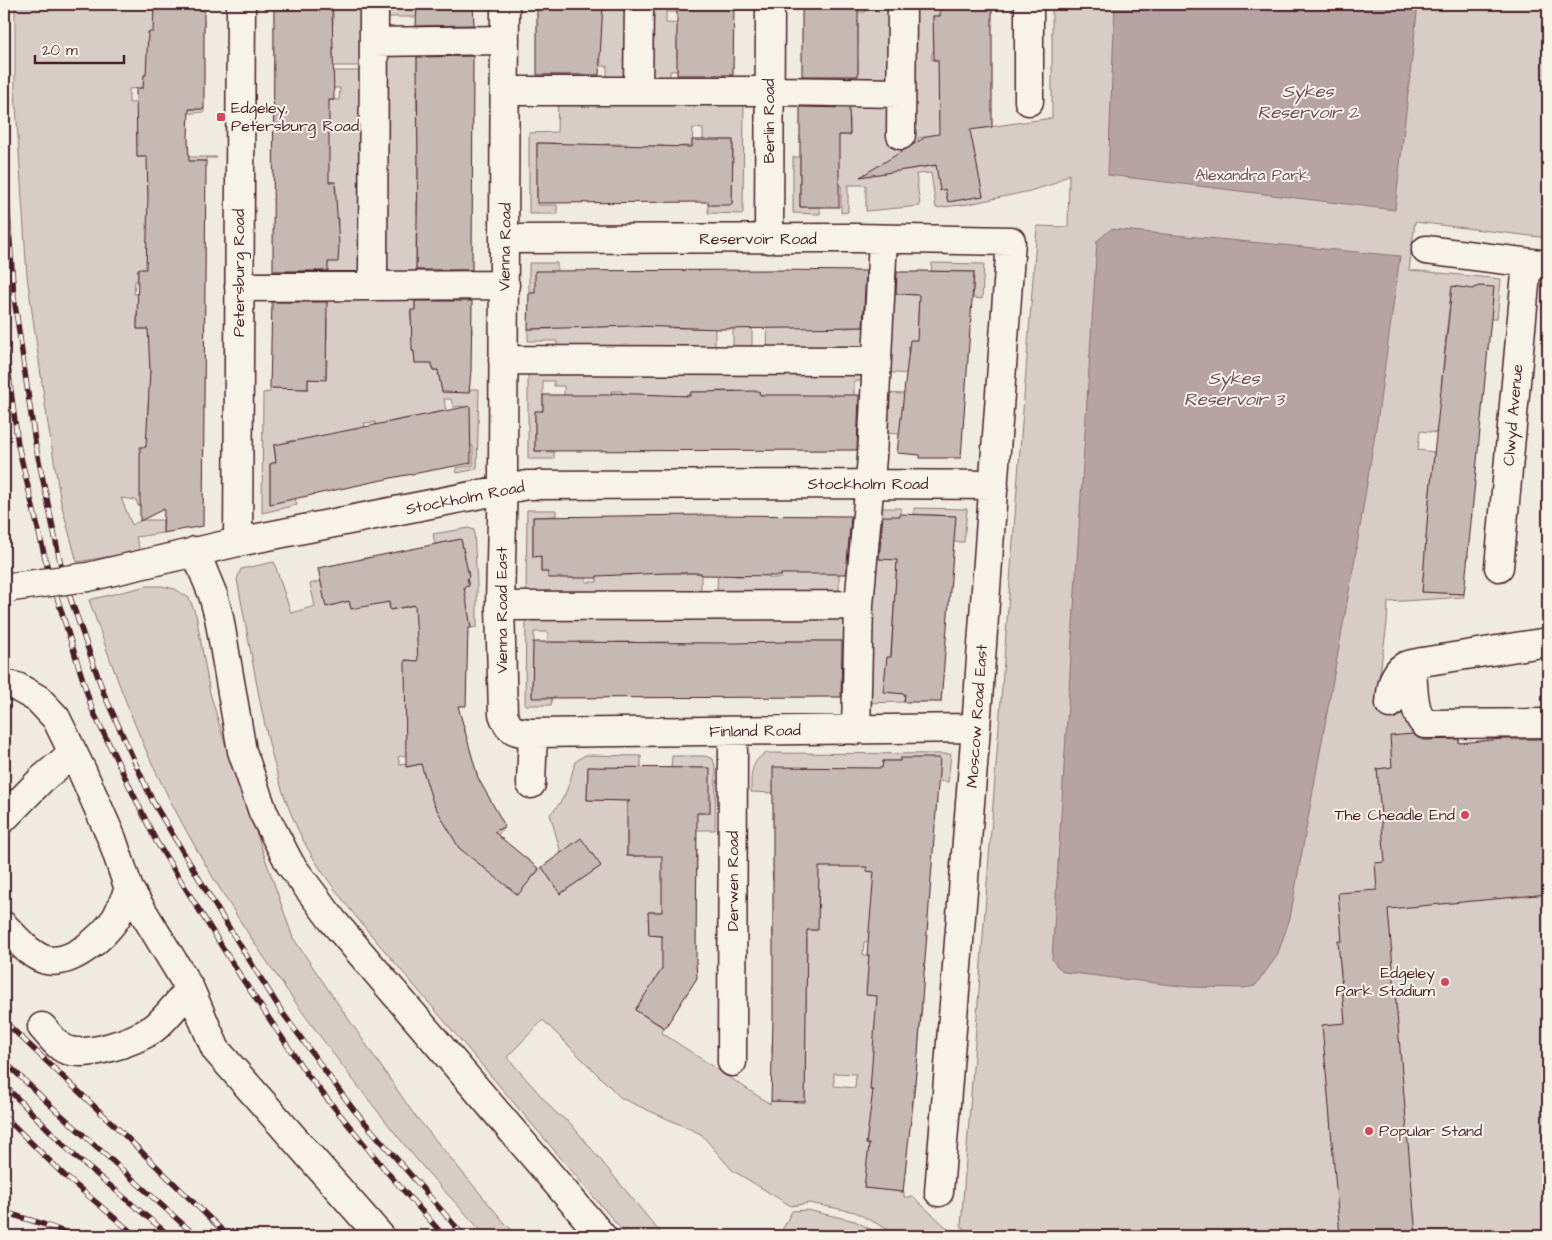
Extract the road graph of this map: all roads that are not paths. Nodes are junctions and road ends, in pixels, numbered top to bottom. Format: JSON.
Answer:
{"nodes":[{"id":1,"x":241,"y":4,"type":"edge"},
{"id":2,"x":374,"y":4,"type":"edge"},
{"id":3,"x":505,"y":4,"type":"edge"},
{"id":4,"x":638,"y":4,"type":"edge"},
{"id":5,"x":770,"y":4,"type":"edge"},
{"id":6,"x":902,"y":4,"type":"edge"},
{"id":7,"x":1029,"y":4,"type":"edge"},
{"id":8,"x":505,"y":40,"type":"junction"},
{"id":9,"x":374,"y":42,"type":"junction"},
{"id":10,"x":638,"y":90,"type":"junction"},
{"id":11,"x":506,"y":91,"type":"junction"},
{"id":12,"x":770,"y":91,"type":"junction"},
{"id":13,"x":901,"y":92,"type":"junction"},
{"id":14,"x":1029,"y":101,"type":"dead end"},
{"id":15,"x":901,"y":135,"type":"dead end"},
{"id":16,"x":505,"y":239,"type":"junction"},
{"id":17,"x":769,"y":239,"type":"junction"},
{"id":18,"x":883,"y":239,"type":"junction"},
{"id":19,"x":1011,"y":241,"type":"joint"},
{"id":20,"x":1426,"y":250,"type":"dead end"},
{"id":21,"x":1538,"y":264,"type":"edge"},
{"id":22,"x":504,"y":285,"type":"junction"},
{"id":23,"x":373,"y":286,"type":"junction"},
{"id":24,"x":239,"y":287,"type":"junction"},
{"id":25,"x":503,"y":360,"type":"junction"},
{"id":26,"x":876,"y":361,"type":"junction"},
{"id":27,"x":869,"y":484,"type":"junction"},
{"id":28,"x":994,"y":485,"type":"junction"},
{"id":29,"x":503,"y":490,"type":"junction"},
{"id":30,"x":238,"y":542,"type":"junction"},
{"id":31,"x":195,"y":551,"type":"junction"},
{"id":32,"x":1498,"y":568,"type":"dead end"},
{"id":33,"x":8,"y":588,"type":"edge"},
{"id":34,"x":859,"y":605,"type":"junction"},
{"id":35,"x":500,"y":606,"type":"junction"},
{"id":36,"x":1548,"y":642,"type":"edge"},
{"id":37,"x":1412,"y":664,"type":"junction"},
{"id":38,"x":4,"y":684,"type":"edge"},
{"id":39,"x":1390,"y":704,"type":"dead end"},
{"id":40,"x":1548,"y":723,"type":"edge"},
{"id":41,"x":976,"y":728,"type":"junction"},
{"id":42,"x":856,"y":730,"type":"junction"},
{"id":43,"x":522,"y":731,"type":"junction"},
{"id":44,"x":733,"y":731,"type":"junction"},
{"id":45,"x":73,"y":753,"type":"junction"},
{"id":46,"x":531,"y":784,"type":"dead end"},
{"id":47,"x":4,"y":818,"type":"edge"},
{"id":48,"x":129,"y":889,"type":"junction"},
{"id":49,"x":4,"y":926,"type":"edge"},
{"id":50,"x":190,"y":989,"type":"junction"},
{"id":51,"x":42,"y":1027,"type":"dead end"},
{"id":52,"x":732,"y":1062,"type":"dead end"},
{"id":53,"x":939,"y":1192,"type":"dead end"},
{"id":54,"x":380,"y":1236,"type":"edge"},
{"id":55,"x":602,"y":1236,"type":"edge"}],
"edges":[{"from":1,"to":24,"type":"street","name":"Petersburg Road"},
{"from":2,"to":9,"type":"street"},
{"from":3,"to":8,"type":"street","name":"Vienna Road"},
{"from":4,"to":10,"type":"street"},
{"from":5,"to":12,"type":"street","name":"Berlin Road"},
{"from":6,"to":13,"type":"street"},
{"from":7,"to":14,"type":"street"},
{"from":8,"to":9,"type":"street"},
{"from":8,"to":11,"type":"street","name":"Vienna Road"},
{"from":9,"to":23,"type":"street"},
{"from":10,"to":11,"type":"street"},
{"from":10,"to":12,"type":"street"},
{"from":11,"to":16,"type":"street","name":"Vienna Road"},
{"from":12,"to":13,"type":"street"},
{"from":12,"to":17,"type":"street","name":"Berlin Road"},
{"from":13,"to":15,"type":"street"},
{"from":16,"to":17,"type":"street","name":"Reservoir Road"},
{"from":16,"to":22,"type":"street","name":"Vienna Road"},
{"from":17,"to":18,"type":"street","name":"Reservoir Road"},
{"from":18,"to":19,"type":"street","name":"Reservoir Road"},
{"from":18,"to":26,"type":"street"},
{"from":19,"to":28,"type":"street","name":"Moscow Road East"},
{"from":20,"to":21,"type":"street"},
{"from":21,"to":32,"type":"street","name":"Clwyd Avenue"},
{"from":22,"to":23,"type":"street"},
{"from":22,"to":25,"type":"street","name":"Vienna Road"},
{"from":23,"to":24,"type":"street"},
{"from":24,"to":30,"type":"street","name":"Petersburg Road"},
{"from":25,"to":26,"type":"street"},
{"from":25,"to":29,"type":"street","name":"Vienna Road"},
{"from":26,"to":27,"type":"street"},
{"from":27,"to":28,"type":"street","name":"Stockholm Road"},
{"from":27,"to":29,"type":"street","name":"Stockholm Road"},
{"from":27,"to":34,"type":"street"},
{"from":28,"to":41,"type":"street","name":"Moscow Road East"},
{"from":29,"to":30,"type":"street","name":"Stockholm Road"},
{"from":29,"to":35,"type":"street","name":"Vienna Road East"},
{"from":30,"to":31,"type":"street","name":"Stockholm Road"},
{"from":31,"to":33,"type":"street","name":"Stockholm Road","bridge":true},
{"from":31,"to":55,"type":"street"},
{"from":34,"to":35,"type":"street"},
{"from":34,"to":42,"type":"street"},
{"from":35,"to":43,"type":"street","name":"Vienna Road East"},
{"from":36,"to":37,"type":"street"},
{"from":37,"to":39,"type":"street"},
{"from":37,"to":40,"type":"street"},
{"from":38,"to":45,"type":"street"},
{"from":41,"to":42,"type":"street","name":"Finland Road"},
{"from":41,"to":53,"type":"street","name":"Moscow Road East"},
{"from":42,"to":44,"type":"street","name":"Finland Road"},
{"from":43,"to":44,"type":"street","name":"Finland Road"},
{"from":43,"to":46,"type":"street"},
{"from":44,"to":52,"type":"street","name":"Derwen Road"},
{"from":45,"to":47,"type":"street"},
{"from":45,"to":48,"type":"street"},
{"from":48,"to":49,"type":"street"},
{"from":48,"to":50,"type":"street"},
{"from":50,"to":51,"type":"street"},
{"from":50,"to":54,"type":"street"}]}
